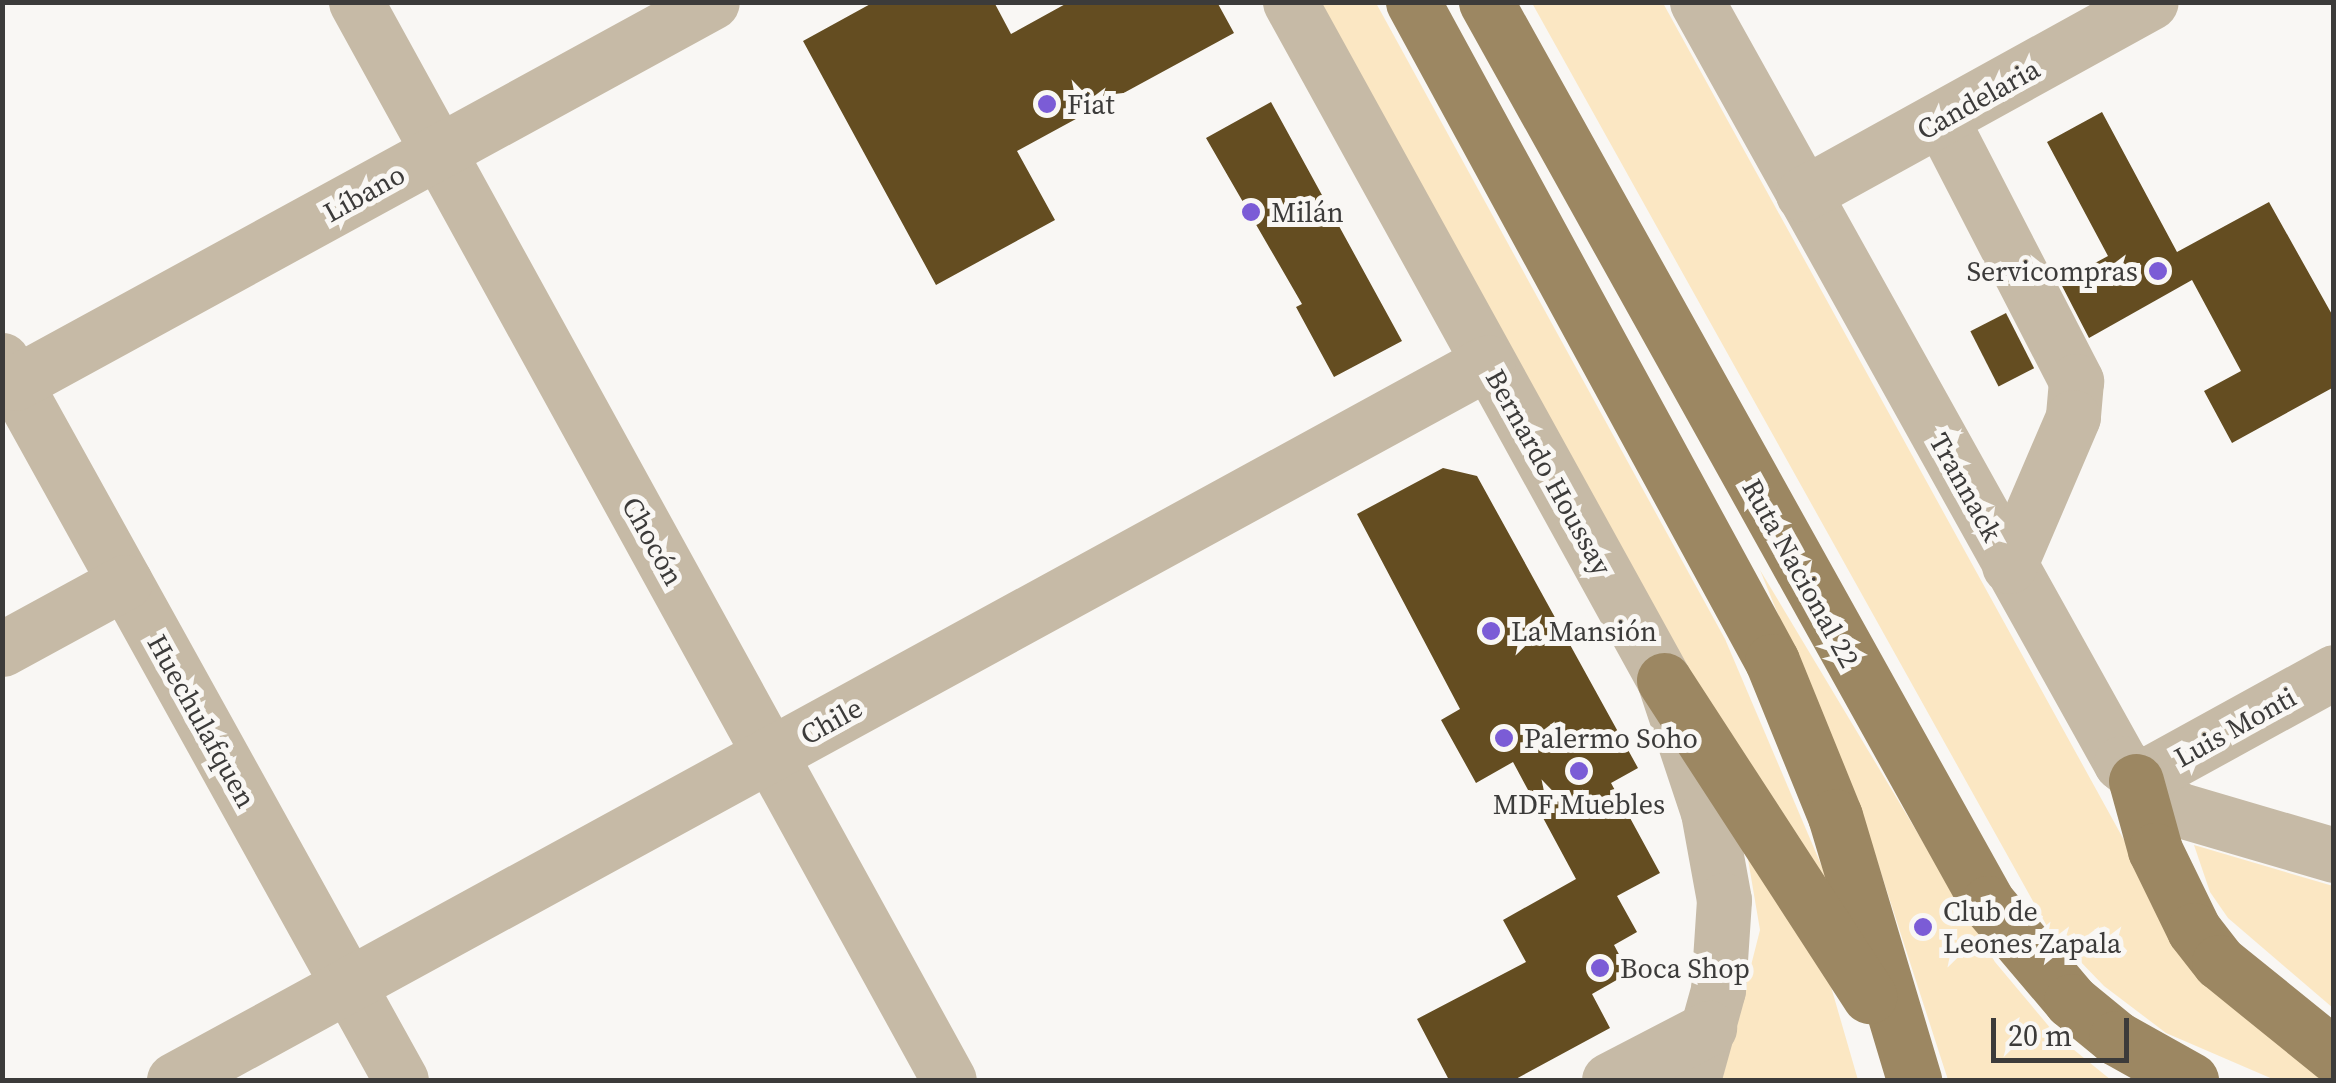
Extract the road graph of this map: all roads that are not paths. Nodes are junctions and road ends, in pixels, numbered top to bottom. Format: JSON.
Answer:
{"nodes":[{"id":1,"x":356,"y":2,"type":"edge"},
{"id":2,"x":712,"y":2,"type":"edge"},
{"id":3,"x":1290,"y":2,"type":"edge"},
{"id":4,"x":1413,"y":2,"type":"edge"},
{"id":5,"x":1486,"y":2,"type":"edge"},
{"id":6,"x":1698,"y":2,"type":"edge"},
{"id":7,"x":2152,"y":2,"type":"edge"},
{"id":8,"x":1941,"y":119,"type":"junction"},
{"id":9,"x":438,"y":152,"type":"junction"},
{"id":10,"x":1804,"y":194,"type":"junction"},
{"id":11,"x":1488,"y":362,"type":"junction"},
{"id":12,"x":9,"y":372,"type":"edge"},
{"id":13,"x":2010,"y":566,"type":"junction"},
{"id":14,"x":124,"y":582,"type":"junction"},
{"id":15,"x":2,"y":649,"type":"edge"},
{"id":16,"x":2334,"y":672,"type":"edge"},
{"id":17,"x":1664,"y":680,"type":"junction"},
{"id":18,"x":770,"y":755,"type":"junction"},
{"id":19,"x":2136,"y":781,"type":"junction"},
{"id":20,"x":2334,"y":855,"type":"edge"},
{"id":21,"x":348,"y":986,"type":"junction"},
{"id":22,"x":1708,"y":1028,"type":"junction"},
{"id":23,"x":2334,"y":1056,"type":"edge"},
{"id":24,"x":174,"y":1080,"type":"edge"},
{"id":25,"x":401,"y":1080,"type":"edge"},
{"id":26,"x":949,"y":1080,"type":"edge"},
{"id":27,"x":1610,"y":1080,"type":"edge"},
{"id":28,"x":1694,"y":1080,"type":"edge"},
{"id":29,"x":1912,"y":1080,"type":"edge"},
{"id":30,"x":2191,"y":1080,"type":"edge"}],
"edges":[{"from":1,"to":9,"type":"street","name":"Chocón"},
{"from":2,"to":9,"type":"street","name":"Líbano"},
{"from":3,"to":11,"type":"street","name":"Bernardo Houssay"},
{"from":4,"to":29,"type":"main road"},
{"from":5,"to":30,"type":"main road","name":"Ruta Nacional 22"},
{"from":6,"to":10,"type":"street","name":"Trannack"},
{"from":7,"to":8,"type":"street","name":"Candelaria"},
{"from":8,"to":10,"type":"street","name":"Candelaria"},
{"from":8,"to":13,"type":"street"},
{"from":9,"to":12,"type":"street","name":"Líbano"},
{"from":9,"to":18,"type":"street","name":"Chocón"},
{"from":10,"to":13,"type":"street","name":"Trannack"},
{"from":11,"to":17,"type":"street","name":"Bernardo Houssay"},
{"from":11,"to":18,"type":"street","name":"Chile"},
{"from":12,"to":14,"type":"street","name":"Huechulafquen"},
{"from":13,"to":19,"type":"street","name":"Trannack"},
{"from":14,"to":15,"type":"street"},
{"from":14,"to":21,"type":"street","name":"Huechulafquen"},
{"from":16,"to":19,"type":"street","name":"Luis Monti"},
{"from":17,"to":22,"type":"street","name":"Bernardo Houssay"},
{"from":17,"to":29,"type":"main road"},
{"from":18,"to":21,"type":"street","name":"Chile"},
{"from":18,"to":26,"type":"street","name":"Chocón"},
{"from":19,"to":20,"type":"street"},
{"from":19,"to":23,"type":"main road"},
{"from":21,"to":24,"type":"street","name":"Chile"},
{"from":21,"to":25,"type":"street","name":"Huechulafquen"},
{"from":22,"to":27,"type":"street"},
{"from":22,"to":28,"type":"street","name":"Bernardo Houssay"}]}
